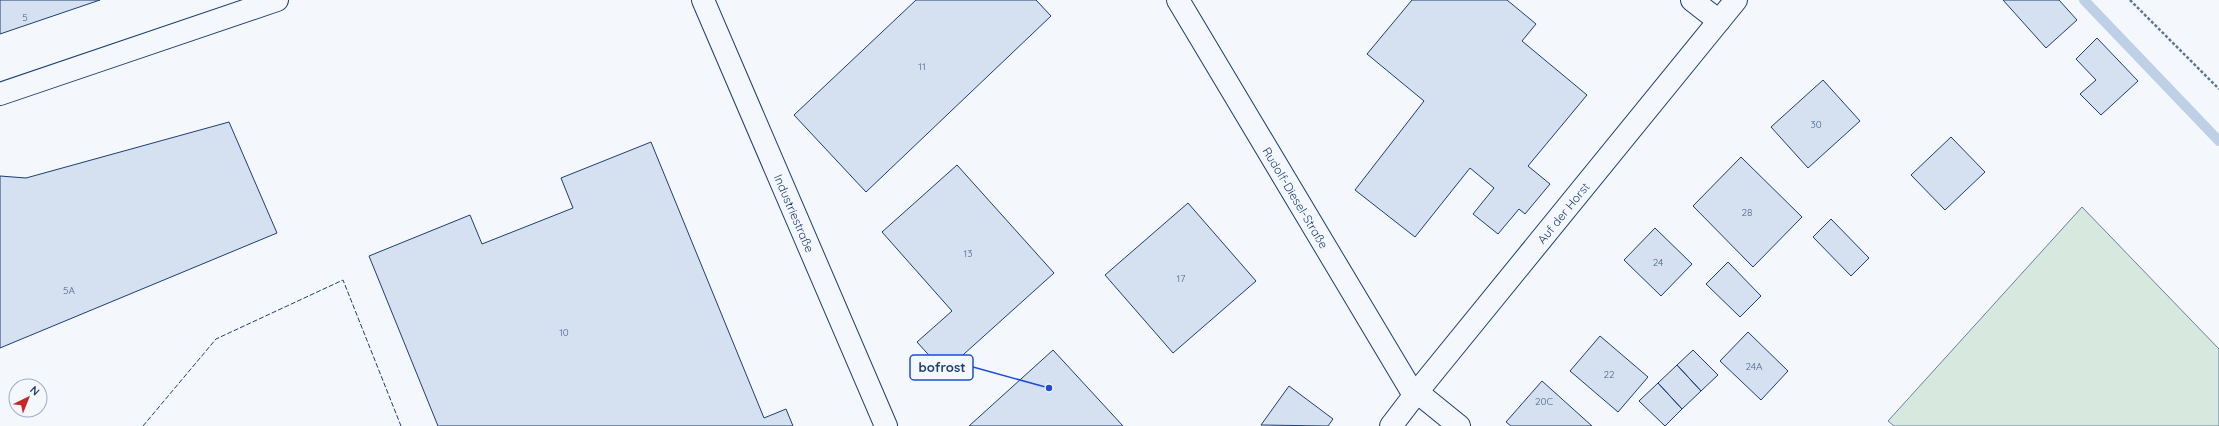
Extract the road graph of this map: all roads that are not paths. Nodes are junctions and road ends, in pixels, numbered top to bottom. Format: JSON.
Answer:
{"nodes":[{"id":1,"x":277,"y":0,"type":"edge"},
{"id":2,"x":703,"y":0,"type":"edge"},
{"id":3,"x":1178,"y":0,"type":"edge"},
{"id":4,"x":1692,"y":0,"type":"edge"},
{"id":5,"x":1736,"y":0,"type":"edge"},
{"id":6,"x":1719,"y":21,"type":"junction"},
{"id":7,"x":0,"y":94,"type":"edge"},
{"id":8,"x":1415,"y":394,"type":"junction"},
{"id":9,"x":886,"y":426,"type":"edge"},
{"id":10,"x":1391,"y":426,"type":"edge"},
{"id":11,"x":1459,"y":426,"type":"edge"}],
"edges":[{"from":1,"to":7,"type":"street"},
{"from":2,"to":9,"type":"street","name":"Industriestraße"},
{"from":3,"to":8,"type":"street","name":"Rudolf-Diesel-Straße"},
{"from":4,"to":6,"type":"street"},
{"from":5,"to":6,"type":"street","name":"Auf der Horst"},
{"from":6,"to":8,"type":"street","name":"Auf der Horst"},
{"from":8,"to":10,"type":"street","name":"Auf der Horst"},
{"from":8,"to":11,"type":"street"}]}
